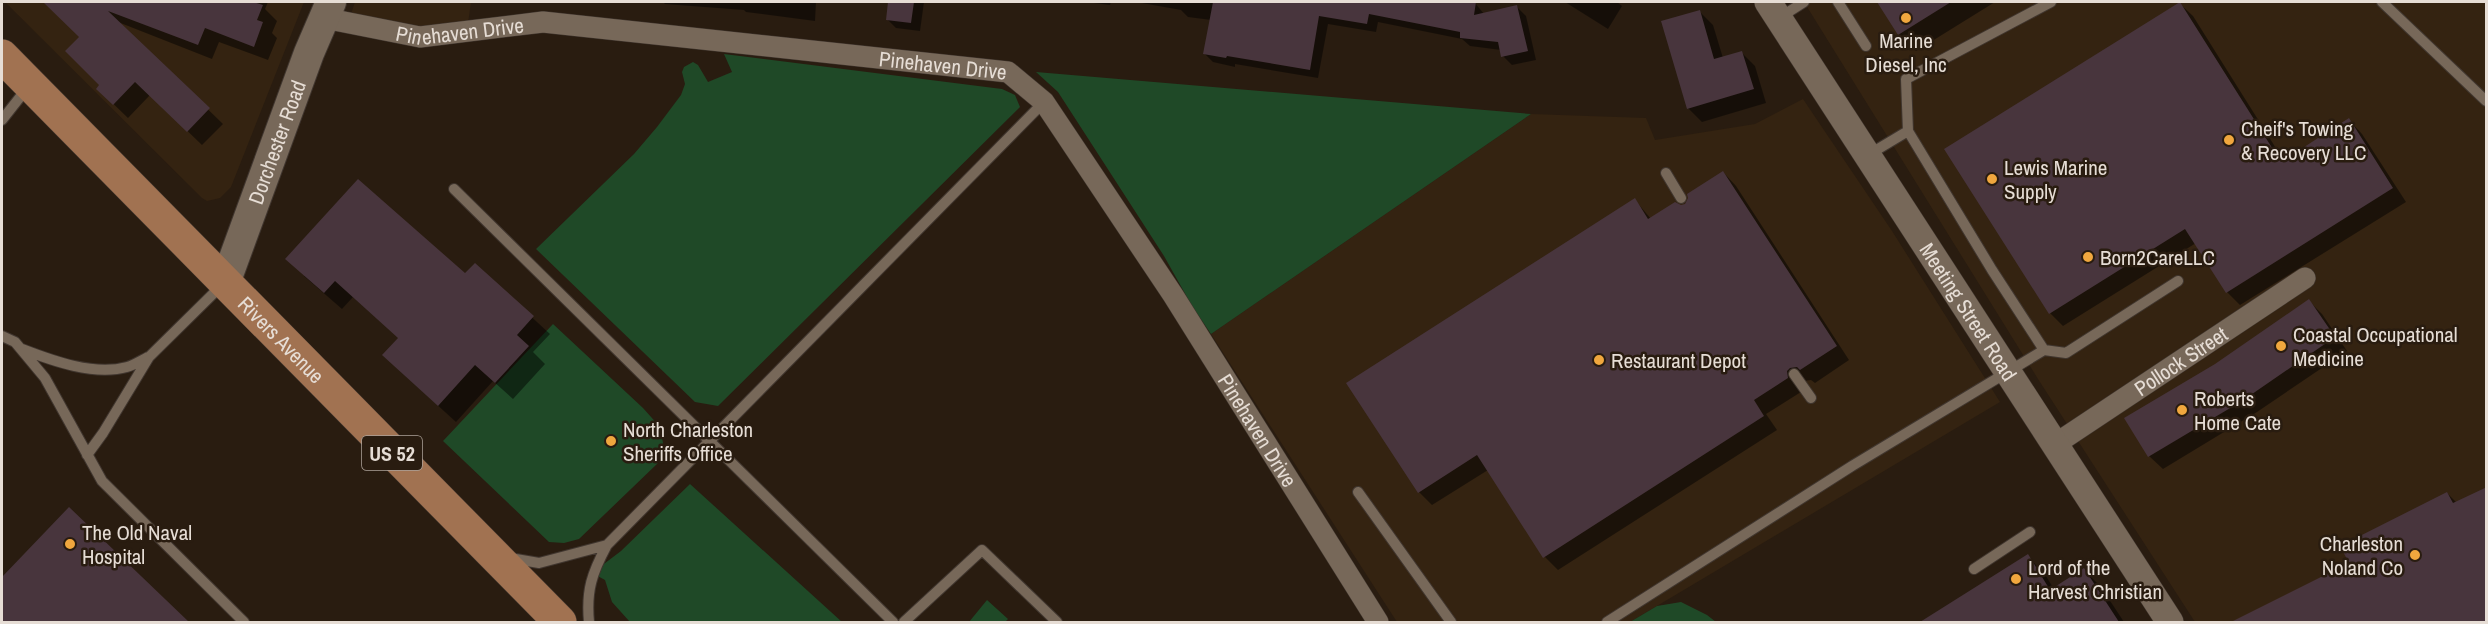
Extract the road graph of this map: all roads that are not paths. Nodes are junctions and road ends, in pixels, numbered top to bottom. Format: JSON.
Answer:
{"nodes":[{"id":1,"x":1804,"y":2,"type":"edge"},
{"id":2,"x":1838,"y":2,"type":"edge"},
{"id":3,"x":2051,"y":2,"type":"edge"},
{"id":4,"x":2382,"y":2,"type":"edge"},
{"id":5,"x":328,"y":10,"type":"edge"},
{"id":6,"x":1773,"y":10,"type":"edge"},
{"id":7,"x":1866,"y":46,"type":"dead end"},
{"id":8,"x":2,"y":56,"type":"edge"},
{"id":9,"x":30,"y":85,"type":"junction"},
{"id":10,"x":2487,"y":100,"type":"edge"},
{"id":11,"x":1044,"y":102,"type":"junction"},
{"id":12,"x":2,"y":120,"type":"edge"},
{"id":13,"x":1908,"y":131,"type":"junction"},
{"id":14,"x":1868,"y":156,"type":"junction"},
{"id":15,"x":1666,"y":173,"type":"dead end"},
{"id":16,"x":454,"y":189,"type":"dead end"},
{"id":17,"x":1681,"y":198,"type":"dead end"},
{"id":18,"x":2305,"y":278,"type":"dead end"},
{"id":19,"x":2178,"y":281,"type":"dead end"},
{"id":20,"x":225,"y":283,"type":"junction"},
{"id":21,"x":2,"y":336,"type":"edge"},
{"id":22,"x":20,"y":348,"type":"junction"},
{"id":23,"x":2044,"y":350,"type":"junction"},
{"id":24,"x":148,"y":357,"type":"junction"},
{"id":25,"x":2009,"y":371,"type":"junction"},
{"id":26,"x":1794,"y":374,"type":"dead end"},
{"id":27,"x":1811,"y":398,"type":"dead end"},
{"id":28,"x":708,"y":440,"type":"junction"},
{"id":29,"x":2054,"y":445,"type":"junction"},
{"id":30,"x":87,"y":455,"type":"junction"},
{"id":31,"x":1358,"y":492,"type":"dead end"},
{"id":32,"x":2030,"y":532,"type":"dead end"},
{"id":33,"x":607,"y":544,"type":"junction"},
{"id":34,"x":494,"y":556,"type":"junction"},
{"id":35,"x":1974,"y":569,"type":"dead end"},
{"id":36,"x":244,"y":622,"type":"edge"},
{"id":37,"x":560,"y":622,"type":"edge"},
{"id":38,"x":589,"y":622,"type":"edge"},
{"id":39,"x":893,"y":622,"type":"edge"},
{"id":40,"x":904,"y":622,"type":"edge"},
{"id":41,"x":1057,"y":622,"type":"edge"},
{"id":42,"x":1378,"y":622,"type":"edge"},
{"id":43,"x":1451,"y":622,"type":"edge"},
{"id":44,"x":1607,"y":622,"type":"edge"},
{"id":45,"x":2170,"y":622,"type":"edge"}],
"edges":[{"from":1,"to":6,"type":"lane"},
{"from":2,"to":7,"type":"lane"},
{"from":3,"to":13,"type":"lane"},
{"from":4,"to":10,"type":"lane"},
{"from":5,"to":11,"type":"street","name":"Pinehaven Drive"},
{"from":5,"to":20,"type":"main road","name":"Dorchester Road"},
{"from":6,"to":14,"type":"street","name":"Meeting Street Road"},
{"from":8,"to":9,"type":"main road","name":"Rivers Avenue","number":"US 52"},
{"from":9,"to":12,"type":"lane"},
{"from":9,"to":20,"type":"main road","name":"Rivers Avenue","number":"US 52"},
{"from":11,"to":28,"type":"lane"},
{"from":11,"to":42,"type":"street","name":"Pinehaven Drive"},
{"from":13,"to":14,"type":"lane"},
{"from":13,"to":23,"type":"lane"},
{"from":14,"to":25,"type":"street","name":"Meeting Street Road"},
{"from":15,"to":17,"type":"lane"},
{"from":16,"to":28,"type":"lane"},
{"from":18,"to":29,"type":"street","name":"Pollock Street"},
{"from":19,"to":23,"type":"lane"},
{"from":20,"to":24,"type":"lane"},
{"from":20,"to":34,"type":"main road","name":"Rivers Avenue","number":"US 52"},
{"from":21,"to":22,"type":"lane"},
{"from":22,"to":24,"type":"lane"},
{"from":22,"to":30,"type":"lane"},
{"from":23,"to":25,"type":"lane"},
{"from":24,"to":30,"type":"lane"},
{"from":25,"to":29,"type":"street","name":"Meeting Street Road"},
{"from":25,"to":44,"type":"lane"},
{"from":26,"to":27,"type":"lane"},
{"from":28,"to":33,"type":"lane"},
{"from":28,"to":39,"type":"lane"},
{"from":29,"to":45,"type":"street","name":"Meeting Street Road"},
{"from":30,"to":36,"type":"lane"},
{"from":31,"to":43,"type":"lane"},
{"from":32,"to":35,"type":"lane"},
{"from":33,"to":34,"type":"lane"},
{"from":33,"to":38,"type":"lane"},
{"from":34,"to":37,"type":"main road","name":"Rivers Avenue","number":"US 52"},
{"from":40,"to":41,"type":"lane"}]}
